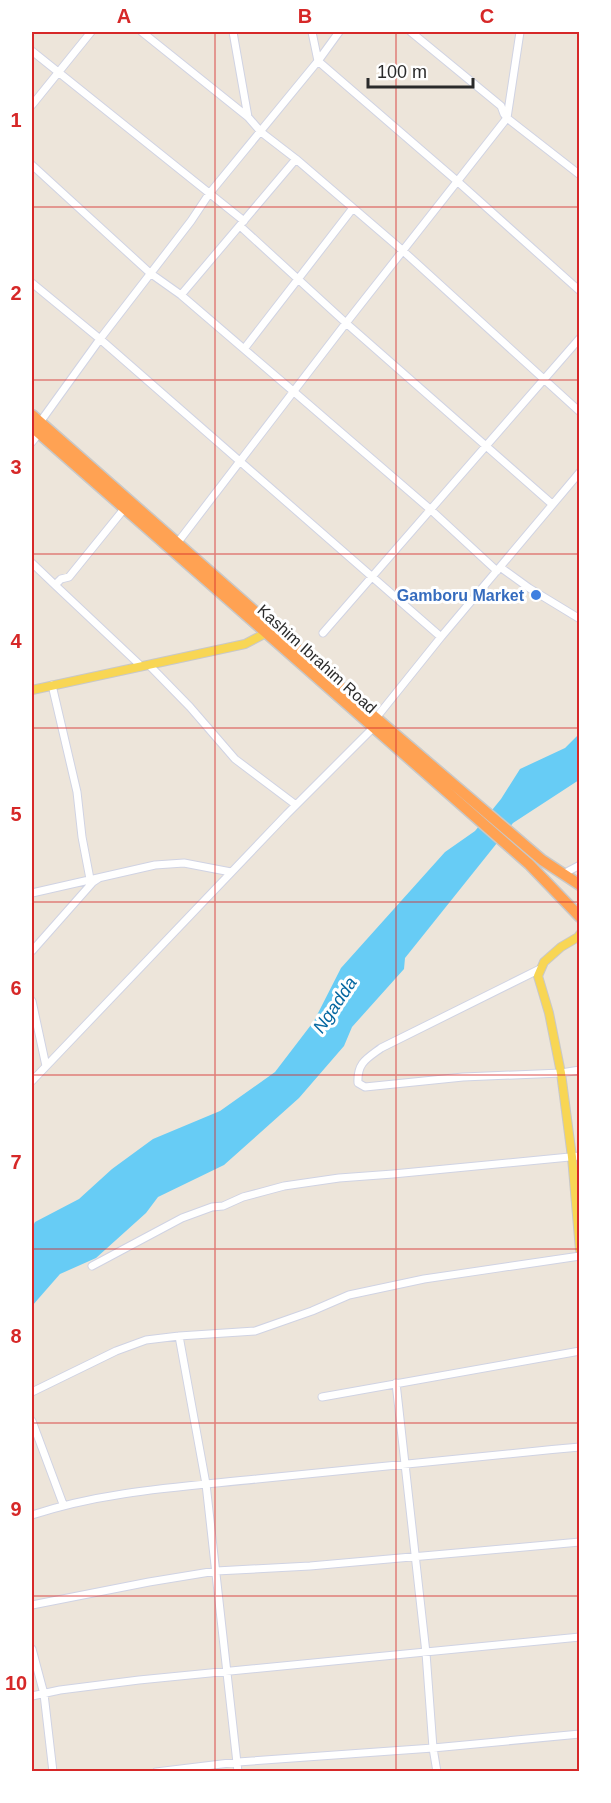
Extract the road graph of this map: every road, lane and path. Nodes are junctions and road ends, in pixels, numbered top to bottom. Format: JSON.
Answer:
{"nodes":[{"id":1,"x":91,"y":32,"type":"edge"},
{"id":2,"x":142,"y":32,"type":"edge"},
{"id":3,"x":233,"y":32,"type":"edge"},
{"id":4,"x":312,"y":32,"type":"edge"},
{"id":5,"x":339,"y":32,"type":"edge"},
{"id":6,"x":411,"y":32,"type":"edge"},
{"id":7,"x":520,"y":32,"type":"edge"},
{"id":8,"x":32,"y":51,"type":"edge"},
{"id":9,"x":318,"y":61,"type":"junction"},
{"id":10,"x":57,"y":73,"type":"junction"},
{"id":11,"x":32,"y":105,"type":"edge"},
{"id":12,"x":248,"y":117,"type":"junction"},
{"id":13,"x":507,"y":118,"type":"junction"},
{"id":14,"x":261,"y":132,"type":"junction"},
{"id":15,"x":296,"y":159,"type":"junction"},
{"id":16,"x":32,"y":165,"type":"edge"},
{"id":17,"x":579,"y":175,"type":"edge"},
{"id":18,"x":457,"y":181,"type":"junction"},
{"id":19,"x":209,"y":194,"type":"junction"},
{"id":20,"x":353,"y":208,"type":"junction"},
{"id":21,"x":242,"y":224,"type":"junction"},
{"id":22,"x":402,"y":250,"type":"junction"},
{"id":23,"x":150,"y":273,"type":"junction"},
{"id":24,"x":298,"y":279,"type":"junction"},
{"id":25,"x":32,"y":283,"type":"edge"},
{"id":26,"x":579,"y":291,"type":"edge"},
{"id":27,"x":181,"y":295,"type":"junction"},
{"id":28,"x":346,"y":323,"type":"junction"},
{"id":29,"x":579,"y":338,"type":"edge"},
{"id":30,"x":100,"y":339,"type":"junction"},
{"id":31,"x":244,"y":349,"type":"junction"},
{"id":32,"x":543,"y":380,"type":"junction"},
{"id":33,"x":293,"y":391,"type":"junction"},
{"id":34,"x":579,"y":412,"type":"edge"},
{"id":35,"x":34,"y":426,"type":"edge"},
{"id":36,"x":32,"y":442,"type":"edge"},
{"id":37,"x":486,"y":445,"type":"junction"},
{"id":38,"x":240,"y":462,"type":"junction"},
{"id":39,"x":579,"y":472,"type":"edge"},
{"id":40,"x":552,"y":504,"type":"junction"},
{"id":41,"x":124,"y":509,"type":"junction"},
{"id":42,"x":431,"y":510,"type":"junction"},
{"id":43,"x":175,"y":546,"type":"junction"},
{"id":44,"x":32,"y":563,"type":"edge"},
{"id":45,"x":499,"y":569,"type":"junction"},
{"id":46,"x":371,"y":578,"type":"junction"},
{"id":47,"x":55,"y":585,"type":"junction"},
{"id":48,"x":579,"y":619,"type":"edge"},
{"id":49,"x":266,"y":633,"type":"junction"},
{"id":50,"x":323,"y":633,"type":"dead end"},
{"id":51,"x":441,"y":637,"type":"junction"},
{"id":52,"x":145,"y":665,"type":"junction"},
{"id":53,"x":52,"y":686,"type":"junction"},
{"id":54,"x":32,"y":690,"type":"edge"},
{"id":55,"x":374,"y":723,"type":"junction"},
{"id":56,"x":296,"y":805,"type":"junction"},
{"id":57,"x":536,"y":860,"type":"junction"},
{"id":58,"x":579,"y":865,"type":"edge"},
{"id":59,"x":231,"y":872,"type":"junction"},
{"id":60,"x":563,"y":874,"type":"junction"},
{"id":61,"x":101,"y":878,"type":"junction"},
{"id":62,"x":90,"y":879,"type":"junction"},
{"id":63,"x":579,"y":885,"type":"edge"},
{"id":64,"x":32,"y":893,"type":"edge"},
{"id":65,"x":579,"y":894,"type":"edge"},
{"id":66,"x":579,"y":917,"type":"edge"},
{"id":67,"x":579,"y":934,"type":"edge"},
{"id":68,"x":32,"y":951,"type":"edge"},
{"id":69,"x":540,"y":969,"type":"junction"},
{"id":70,"x":32,"y":1001,"type":"edge"},
{"id":71,"x":46,"y":1066,"type":"junction"},
{"id":72,"x":579,"y":1070,"type":"edge"},
{"id":73,"x":561,"y":1073,"type":"junction"},
{"id":74,"x":33,"y":1078,"type":"edge"},
{"id":75,"x":576,"y":1156,"type":"edge"},
{"id":76,"x":579,"y":1250,"type":"edge"},
{"id":77,"x":579,"y":1256,"type":"edge"},
{"id":78,"x":92,"y":1266,"type":"dead end"},
{"id":79,"x":179,"y":1336,"type":"junction"},
{"id":80,"x":579,"y":1351,"type":"edge"},
{"id":81,"x":396,"y":1383,"type":"junction"},
{"id":82,"x":32,"y":1392,"type":"edge"},
{"id":83,"x":322,"y":1397,"type":"dead end"},
{"id":84,"x":32,"y":1421,"type":"edge"},
{"id":85,"x":579,"y":1447,"type":"edge"},
{"id":86,"x":406,"y":1463,"type":"junction"},
{"id":87,"x":206,"y":1484,"type":"junction"},
{"id":88,"x":63,"y":1504,"type":"junction"},
{"id":89,"x":32,"y":1515,"type":"edge"},
{"id":90,"x":579,"y":1542,"type":"edge"},
{"id":91,"x":416,"y":1557,"type":"junction"},
{"id":92,"x":216,"y":1571,"type":"junction"},
{"id":93,"x":32,"y":1605,"type":"edge"},
{"id":94,"x":579,"y":1638,"type":"edge"},
{"id":95,"x":32,"y":1649,"type":"edge"},
{"id":96,"x":426,"y":1653,"type":"junction"},
{"id":97,"x":227,"y":1673,"type":"junction"},
{"id":98,"x":44,"y":1694,"type":"junction"},
{"id":99,"x":32,"y":1696,"type":"edge"},
{"id":100,"x":579,"y":1734,"type":"edge"},
{"id":101,"x":433,"y":1748,"type":"junction"},
{"id":102,"x":237,"y":1762,"type":"junction"},
{"id":103,"x":53,"y":1772,"type":"edge"},
{"id":104,"x":156,"y":1772,"type":"edge"},
{"id":105,"x":238,"y":1772,"type":"edge"},
{"id":106,"x":437,"y":1772,"type":"edge"}],
"edges":[{"from":1,"to":10,"type":"street"},
{"from":2,"to":12,"type":"street"},
{"from":3,"to":12,"type":"street"},
{"from":4,"to":9,"type":"street"},
{"from":5,"to":9,"type":"street"},
{"from":6,"to":13,"type":"street"},
{"from":7,"to":13,"type":"street"},
{"from":8,"to":10,"type":"street"},
{"from":9,"to":14,"type":"street"},
{"from":9,"to":18,"type":"street"},
{"from":10,"to":11,"type":"street"},
{"from":10,"to":19,"type":"street"},
{"from":12,"to":14,"type":"street"},
{"from":13,"to":17,"type":"street"},
{"from":13,"to":18,"type":"street"},
{"from":14,"to":15,"type":"street"},
{"from":14,"to":19,"type":"street"},
{"from":15,"to":20,"type":"street"},
{"from":15,"to":21,"type":"street"},
{"from":16,"to":23,"type":"street"},
{"from":18,"to":22,"type":"street"},
{"from":18,"to":26,"type":"street"},
{"from":19,"to":21,"type":"street"},
{"from":19,"to":23,"type":"street"},
{"from":20,"to":22,"type":"street"},
{"from":20,"to":24,"type":"street"},
{"from":21,"to":24,"type":"street"},
{"from":21,"to":27,"type":"street"},
{"from":22,"to":28,"type":"street"},
{"from":22,"to":32,"type":"street"},
{"from":23,"to":27,"type":"street"},
{"from":23,"to":30,"type":"street"},
{"from":24,"to":28,"type":"street"},
{"from":24,"to":31,"type":"street"},
{"from":25,"to":30,"type":"street"},
{"from":27,"to":31,"type":"street"},
{"from":28,"to":33,"type":"street"},
{"from":28,"to":37,"type":"street"},
{"from":29,"to":32,"type":"street"},
{"from":30,"to":35,"type":"street"},
{"from":30,"to":38,"type":"street"},
{"from":31,"to":33,"type":"street"},
{"from":32,"to":34,"type":"street"},
{"from":32,"to":37,"type":"street"},
{"from":33,"to":38,"type":"street"},
{"from":33,"to":42,"type":"street"},
{"from":35,"to":36,"type":"street"},
{"from":35,"to":41,"type":"highway","name":"Kashim Ibrahim Road"},
{"from":35,"to":43,"type":"highway","name":"Kashim Ibrahim Road"},
{"from":37,"to":40,"type":"street"},
{"from":37,"to":42,"type":"street"},
{"from":38,"to":43,"type":"street"},
{"from":38,"to":46,"type":"street"},
{"from":39,"to":40,"type":"street"},
{"from":40,"to":45,"type":"street"},
{"from":41,"to":43,"type":"highway","name":"Kashim Ibrahim Road"},
{"from":41,"to":47,"type":"street"},
{"from":42,"to":45,"type":"street"},
{"from":42,"to":46,"type":"street"},
{"from":43,"to":49,"type":"highway","name":"Kashim Ibrahim Road"},
{"from":43,"to":55,"type":"highway","name":"Kashim Ibrahim Road"},
{"from":44,"to":47,"type":"street"},
{"from":45,"to":48,"type":"street"},
{"from":45,"to":51,"type":"street"},
{"from":46,"to":50,"type":"street"},
{"from":46,"to":51,"type":"street"},
{"from":47,"to":52,"type":"street"},
{"from":49,"to":52,"type":"main road"},
{"from":49,"to":55,"type":"highway","name":"Kashim Ibrahim Road"},
{"from":51,"to":55,"type":"street"},
{"from":52,"to":53,"type":"main road"},
{"from":52,"to":56,"type":"street"},
{"from":53,"to":54,"type":"main road"},
{"from":53,"to":62,"type":"street"},
{"from":55,"to":56,"type":"street"},
{"from":55,"to":57,"type":"highway","name":"Kashim Ibrahim Road"},
{"from":56,"to":59,"type":"street"},
{"from":57,"to":60,"type":"highway","name":"Kashim Ibrahim Road"},
{"from":57,"to":65,"type":"highway"},
{"from":57,"to":66,"type":"highway","name":"Kashim Ibrahim Road"},
{"from":58,"to":60,"type":"street"},
{"from":59,"to":61,"type":"street"},
{"from":59,"to":71,"type":"street"},
{"from":60,"to":63,"type":"highway","name":"Kashim Ibrahim Road"},
{"from":61,"to":62,"type":"street"},
{"from":61,"to":68,"type":"street"},
{"from":62,"to":64,"type":"street"},
{"from":67,"to":69,"type":"main road"},
{"from":69,"to":73,"type":"main road"},
{"from":69,"to":73,"type":"street"},
{"from":70,"to":71,"type":"street"},
{"from":71,"to":74,"type":"street"},
{"from":72,"to":73,"type":"street"},
{"from":73,"to":75,"type":"main road"},
{"from":75,"to":76,"type":"main road"},
{"from":75,"to":78,"type":"street"},
{"from":77,"to":79,"type":"street"},
{"from":79,"to":82,"type":"street"},
{"from":79,"to":87,"type":"street"},
{"from":80,"to":81,"type":"street"},
{"from":81,"to":83,"type":"street"},
{"from":81,"to":86,"type":"street"},
{"from":84,"to":88,"type":"street"},
{"from":85,"to":86,"type":"street"},
{"from":86,"to":87,"type":"street"},
{"from":86,"to":91,"type":"street"},
{"from":87,"to":88,"type":"street"},
{"from":87,"to":92,"type":"street"},
{"from":88,"to":89,"type":"street"},
{"from":90,"to":91,"type":"street"},
{"from":91,"to":92,"type":"street"},
{"from":91,"to":96,"type":"street"},
{"from":92,"to":93,"type":"street"},
{"from":92,"to":97,"type":"street"},
{"from":94,"to":96,"type":"street"},
{"from":95,"to":98,"type":"street"},
{"from":96,"to":97,"type":"street"},
{"from":96,"to":101,"type":"street"},
{"from":97,"to":98,"type":"street"},
{"from":97,"to":102,"type":"street"},
{"from":98,"to":99,"type":"street"},
{"from":98,"to":103,"type":"street"},
{"from":100,"to":101,"type":"street"},
{"from":101,"to":102,"type":"street"},
{"from":101,"to":106,"type":"street"},
{"from":102,"to":104,"type":"street"},
{"from":102,"to":105,"type":"street"}]}
